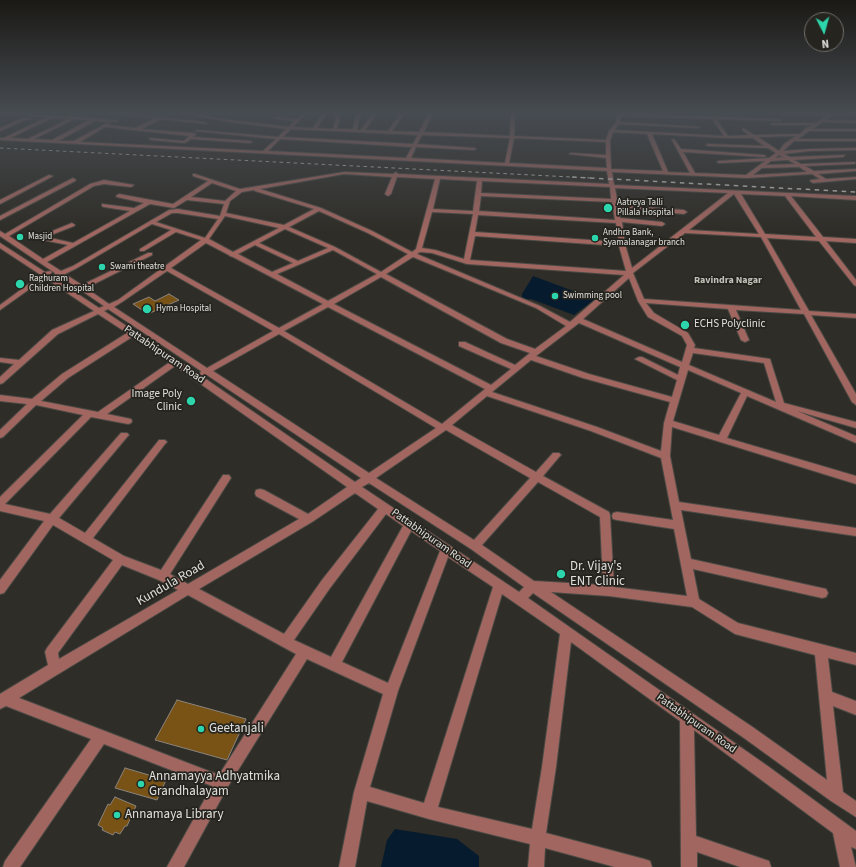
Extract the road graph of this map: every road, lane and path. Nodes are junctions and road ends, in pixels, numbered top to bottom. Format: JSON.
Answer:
{"nodes":[{"id":1,"x":321,"y":153,"type":"edge"},
{"id":2,"x":365,"y":153,"type":"edge"},
{"id":3,"x":399,"y":153,"type":"edge"},
{"id":4,"x":410,"y":153,"type":"edge"},
{"id":5,"x":473,"y":153,"type":"edge"},
{"id":6,"x":509,"y":153,"type":"edge"},
{"id":7,"x":658,"y":153,"type":"edge"},
{"id":8,"x":682,"y":153,"type":"edge"},
{"id":9,"x":713,"y":153,"type":"edge"},
{"id":10,"x":735,"y":153,"type":"edge"},
{"id":11,"x":779,"y":153,"type":"edge"},
{"id":12,"x":780,"y":153,"type":"edge"},
{"id":13,"x":815,"y":153,"type":"edge"},
{"id":14,"x":571,"y":154,"type":"dead end"},
{"id":15,"x":344,"y":156,"type":"joint"},
{"id":16,"x":608,"y":156,"type":"joint"},
{"id":17,"x":774,"y":156,"type":"junction"},
{"id":18,"x":843,"y":156,"type":"dead end"},
{"id":19,"x":821,"y":157,"type":"junction"},
{"id":20,"x":790,"y":158,"type":"junction"},
{"id":21,"x":408,"y":159,"type":"junction"},
{"id":22,"x":768,"y":160,"type":"junction"},
{"id":23,"x":719,"y":162,"type":"junction"},
{"id":24,"x":470,"y":163,"type":"junction"},
{"id":25,"x":853,"y":163,"type":"dead end"},
{"id":26,"x":507,"y":164,"type":"junction"},
{"id":27,"x":834,"y":164,"type":"junction"},
{"id":28,"x":801,"y":166,"type":"junction"},
{"id":29,"x":760,"y":167,"type":"junction"},
{"id":30,"x":609,"y":170,"type":"junction"},
{"id":31,"x":856,"y":170,"type":"edge"},
{"id":32,"x":847,"y":171,"type":"junction"},
{"id":33,"x":666,"y":173,"type":"junction"},
{"id":34,"x":814,"y":173,"type":"junction"},
{"id":35,"x":395,"y":174,"type":"junction"},
{"id":36,"x":693,"y":174,"type":"junction"},
{"id":37,"x":195,"y":175,"type":"dead end"},
{"id":38,"x":51,"y":176,"type":"dead end"},
{"id":39,"x":725,"y":176,"type":"junction"},
{"id":40,"x":438,"y":177,"type":"junction"},
{"id":41,"x":748,"y":177,"type":"junction"},
{"id":42,"x":856,"y":177,"type":"edge"},
{"id":43,"x":275,"y":178,"type":"dead end"},
{"id":44,"x":480,"y":179,"type":"junction"},
{"id":45,"x":73,"y":180,"type":"dead end"},
{"id":46,"x":825,"y":180,"type":"junction"},
{"id":47,"x":212,"y":181,"type":"junction"},
{"id":48,"x":813,"y":181,"type":"dead end"},
{"id":49,"x":290,"y":182,"type":"junction"},
{"id":50,"x":131,"y":185,"type":"dead end"},
{"id":51,"x":611,"y":185,"type":"junction"},
{"id":52,"x":256,"y":190,"type":"junction"},
{"id":53,"x":240,"y":191,"type":"junction"},
{"id":54,"x":735,"y":192,"type":"junction"},
{"id":55,"x":388,"y":194,"type":"dead end"},
{"id":56,"x":478,"y":194,"type":"junction"},
{"id":57,"x":786,"y":194,"type":"junction"},
{"id":58,"x":14,"y":195,"type":"junction"},
{"id":59,"x":21,"y":196,"type":"dead end"},
{"id":60,"x":119,"y":196,"type":"dead end"},
{"id":61,"x":29,"y":197,"type":"dead end"},
{"id":62,"x":37,"y":198,"type":"junction"},
{"id":63,"x":188,"y":198,"type":"junction"},
{"id":64,"x":856,"y":198,"type":"edge"},
{"id":65,"x":0,"y":202,"type":"edge"},
{"id":66,"x":149,"y":202,"type":"junction"},
{"id":67,"x":227,"y":203,"type":"junction"},
{"id":68,"x":615,"y":203,"type":"junction"},
{"id":69,"x":104,"y":205,"type":"dead end"},
{"id":70,"x":319,"y":209,"type":"junction"},
{"id":71,"x":136,"y":210,"type":"junction"},
{"id":72,"x":429,"y":210,"type":"junction"},
{"id":73,"x":684,"y":212,"type":"dead end"},
{"id":74,"x":476,"y":214,"type":"junction"},
{"id":75,"x":223,"y":216,"type":"junction"},
{"id":76,"x":0,"y":218,"type":"edge"},
{"id":77,"x":619,"y":221,"type":"junction"},
{"id":78,"x":151,"y":222,"type":"junction"},
{"id":79,"x":662,"y":224,"type":"dead end"},
{"id":80,"x":72,"y":225,"type":"dead end"},
{"id":81,"x":284,"y":227,"type":"junction"},
{"id":82,"x":176,"y":230,"type":"junction"},
{"id":83,"x":684,"y":231,"type":"junction"},
{"id":84,"x":473,"y":234,"type":"junction"},
{"id":85,"x":764,"y":235,"type":"junction"},
{"id":86,"x":2,"y":238,"type":"edge"},
{"id":87,"x":820,"y":239,"type":"junction"},
{"id":88,"x":206,"y":240,"type":"junction"},
{"id":89,"x":856,"y":241,"type":"edge"},
{"id":90,"x":254,"y":243,"type":"junction"},
{"id":91,"x":622,"y":244,"type":"junction"},
{"id":92,"x":75,"y":245,"type":"junction"},
{"id":93,"x":333,"y":248,"type":"junction"},
{"id":94,"x":142,"y":250,"type":"dead end"},
{"id":95,"x":419,"y":250,"type":"junction"},
{"id":96,"x":150,"y":254,"type":"dead end"},
{"id":97,"x":412,"y":254,"type":"junction"},
{"id":98,"x":232,"y":255,"type":"junction"},
{"id":99,"x":43,"y":262,"type":"junction"},
{"id":100,"x":468,"y":262,"type":"junction"},
{"id":101,"x":298,"y":263,"type":"junction"},
{"id":102,"x":167,"y":268,"type":"junction"},
{"id":103,"x":630,"y":273,"type":"junction"},
{"id":104,"x":52,"y":274,"type":"junction"},
{"id":105,"x":272,"y":274,"type":"junction"},
{"id":106,"x":382,"y":274,"type":"junction"},
{"id":107,"x":856,"y":284,"type":"edge"},
{"id":108,"x":81,"y":288,"type":"junction"},
{"id":109,"x":641,"y":302,"type":"junction"},
{"id":110,"x":331,"y":303,"type":"junction"},
{"id":111,"x":108,"y":306,"type":"junction"},
{"id":112,"x":731,"y":307,"type":"junction"},
{"id":113,"x":0,"y":308,"type":"edge"},
{"id":114,"x":98,"y":311,"type":"junction"},
{"id":115,"x":806,"y":312,"type":"junction"},
{"id":116,"x":856,"y":316,"type":"edge"},
{"id":117,"x":578,"y":320,"type":"junction"},
{"id":118,"x":570,"y":325,"type":"junction"},
{"id":119,"x":280,"y":332,"type":"junction"},
{"id":120,"x":131,"y":334,"type":"junction"},
{"id":121,"x":745,"y":340,"type":"dead end"},
{"id":122,"x":462,"y":344,"type":"dead end"},
{"id":123,"x":690,"y":350,"type":"junction"},
{"id":124,"x":533,"y":354,"type":"junction"},
{"id":125,"x":639,"y":359,"type":"dead end"},
{"id":126,"x":0,"y":360,"type":"edge"},
{"id":127,"x":20,"y":362,"type":"junction"},
{"id":128,"x":174,"y":363,"type":"junction"},
{"id":129,"x":685,"y":366,"type":"junction"},
{"id":130,"x":516,"y":368,"type":"junction"},
{"id":131,"x":207,"y":371,"type":"junction"},
{"id":132,"x":197,"y":377,"type":"junction"},
{"id":133,"x":681,"y":379,"type":"junction"},
{"id":134,"x":0,"y":381,"type":"edge"},
{"id":135,"x":490,"y":391,"type":"junction"},
{"id":136,"x":745,"y":393,"type":"junction"},
{"id":137,"x":0,"y":398,"type":"edge"},
{"id":138,"x":674,"y":400,"type":"junction"},
{"id":139,"x":34,"y":402,"type":"junction"},
{"id":140,"x":856,"y":402,"type":"edge"},
{"id":141,"x":781,"y":406,"type":"junction"},
{"id":142,"x":88,"y":414,"type":"junction"},
{"id":143,"x":98,"y":416,"type":"junction"},
{"id":144,"x":128,"y":421,"type":"dead end"},
{"id":145,"x":668,"y":423,"type":"junction"},
{"id":146,"x":856,"y":424,"type":"edge"},
{"id":147,"x":445,"y":427,"type":"junction"},
{"id":148,"x":0,"y":435,"type":"edge"},
{"id":149,"x":124,"y":435,"type":"dead end"},
{"id":150,"x":722,"y":439,"type":"junction"},
{"id":151,"x":856,"y":440,"type":"edge"},
{"id":152,"x":162,"y":442,"type":"dead end"},
{"id":153,"x":556,"y":455,"type":"dead end"},
{"id":154,"x":665,"y":456,"type":"junction"},
{"id":155,"x":538,"y":477,"type":"junction"},
{"id":156,"x":226,"y":478,"type":"dead end"},
{"id":157,"x":369,"y":478,"type":"junction"},
{"id":158,"x":856,"y":480,"type":"edge"},
{"id":159,"x":354,"y":487,"type":"junction"},
{"id":160,"x":260,"y":493,"type":"dead end"},
{"id":161,"x":0,"y":504,"type":"edge"},
{"id":162,"x":674,"y":505,"type":"junction"},
{"id":163,"x":0,"y":507,"type":"edge"},
{"id":164,"x":385,"y":508,"type":"junction"},
{"id":165,"x":617,"y":516,"type":"dead end"},
{"id":166,"x":52,"y":519,"type":"junction"},
{"id":167,"x":308,"y":519,"type":"junction"},
{"id":168,"x":409,"y":525,"type":"junction"},
{"id":169,"x":678,"y":526,"type":"junction"},
{"id":170,"x":856,"y":532,"type":"edge"},
{"id":171,"x":87,"y":538,"type":"junction"},
{"id":172,"x":475,"y":546,"type":"junction"},
{"id":173,"x":446,"y":549,"type":"junction"},
{"id":174,"x":120,"y":559,"type":"junction"},
{"id":175,"x":687,"y":563,"type":"junction"},
{"id":176,"x":163,"y":576,"type":"junction"},
{"id":177,"x":499,"y":585,"type":"junction"},
{"id":178,"x":532,"y":586,"type":"junction"},
{"id":179,"x":0,"y":589,"type":"edge"},
{"id":180,"x":190,"y":590,"type":"junction"},
{"id":181,"x":609,"y":591,"type":"junction"},
{"id":182,"x":822,"y":593,"type":"dead end"},
{"id":183,"x":519,"y":599,"type":"junction"},
{"id":184,"x":694,"y":602,"type":"junction"},
{"id":185,"x":566,"y":631,"type":"junction"},
{"id":186,"x":286,"y":641,"type":"junction"},
{"id":187,"x":821,"y":650,"type":"junction"},
{"id":188,"x":305,"y":652,"type":"junction"},
{"id":189,"x":856,"y":659,"type":"edge"},
{"id":190,"x":334,"y":664,"type":"junction"},
{"id":191,"x":55,"y":668,"type":"junction"},
{"id":192,"x":391,"y":691,"type":"junction"},
{"id":193,"x":826,"y":696,"type":"junction"},
{"id":194,"x":3,"y":701,"type":"edge"},
{"id":195,"x":856,"y":708,"type":"edge"},
{"id":196,"x":686,"y":718,"type":"junction"},
{"id":197,"x":101,"y":737,"type":"junction"},
{"id":198,"x":222,"y":783,"type":"junction"},
{"id":199,"x":361,"y":792,"type":"junction"},
{"id":200,"x":836,"y":796,"type":"junction"},
{"id":201,"x":856,"y":810,"type":"edge"},
{"id":202,"x":429,"y":812,"type":"junction"},
{"id":203,"x":840,"y":830,"type":"junction"},
{"id":204,"x":538,"y":838,"type":"junction"},
{"id":205,"x":688,"y":841,"type":"junction"},
{"id":206,"x":856,"y":841,"type":"edge"},
{"id":207,"x":11,"y":867,"type":"edge"},
{"id":208,"x":175,"y":867,"type":"edge"},
{"id":209,"x":346,"y":867,"type":"edge"},
{"id":210,"x":536,"y":867,"type":"edge"},
{"id":211,"x":644,"y":867,"type":"edge"},
{"id":212,"x":689,"y":867,"type":"edge"},
{"id":213,"x":763,"y":867,"type":"edge"},
{"id":214,"x":848,"y":867,"type":"edge"}],
"edges":[{"from":1,"to":15,"type":"street"},
{"from":2,"to":15,"type":"street"},
{"from":3,"to":21,"type":"street"},
{"from":4,"to":21,"type":"street"},
{"from":5,"to":24,"type":"street"},
{"from":6,"to":26,"type":"street"},
{"from":7,"to":33,"type":"street"},
{"from":8,"to":36,"type":"street"},
{"from":9,"to":23,"type":"street"},
{"from":10,"to":17,"type":"street"},
{"from":11,"to":17,"type":"street"},
{"from":12,"to":20,"type":"street"},
{"from":13,"to":19,"type":"street"},
{"from":14,"to":16,"type":"street"},
{"from":16,"to":30,"type":"street"},
{"from":17,"to":22,"type":"street"},
{"from":18,"to":19,"type":"street"},
{"from":19,"to":20,"type":"street"},
{"from":19,"to":27,"type":"street"},
{"from":20,"to":22,"type":"street"},
{"from":20,"to":28,"type":"street"},
{"from":21,"to":24,"type":"street"},
{"from":22,"to":23,"type":"street"},
{"from":22,"to":29,"type":"street"},
{"from":23,"to":39,"type":"street"},
{"from":24,"to":26,"type":"street"},
{"from":25,"to":27,"type":"street"},
{"from":26,"to":30,"type":"street"},
{"from":27,"to":28,"type":"street"},
{"from":27,"to":32,"type":"street"},
{"from":28,"to":29,"type":"street"},
{"from":28,"to":34,"type":"street"},
{"from":29,"to":41,"type":"street"},
{"from":30,"to":33,"type":"street"},
{"from":30,"to":51,"type":"street"},
{"from":31,"to":32,"type":"street"},
{"from":32,"to":34,"type":"street"},
{"from":32,"to":42,"type":"street"},
{"from":33,"to":36,"type":"street"},
{"from":34,"to":41,"type":"street"},
{"from":34,"to":46,"type":"street"},
{"from":35,"to":40,"type":"street"},
{"from":35,"to":49,"type":"street"},
{"from":35,"to":55,"type":"street"},
{"from":36,"to":39,"type":"street"},
{"from":37,"to":47,"type":"street"},
{"from":38,"to":58,"type":"street"},
{"from":39,"to":41,"type":"street"},
{"from":40,"to":44,"type":"street"},
{"from":40,"to":72,"type":"street"},
{"from":42,"to":46,"type":"street"},
{"from":43,"to":49,"type":"street"},
{"from":44,"to":51,"type":"street"},
{"from":44,"to":56,"type":"street"},
{"from":45,"to":62,"type":"street"},
{"from":46,"to":48,"type":"street"},
{"from":47,"to":53,"type":"street"},
{"from":47,"to":63,"type":"street"},
{"from":49,"to":52,"type":"street"},
{"from":50,"to":86,"type":"street"},
{"from":51,"to":54,"type":"street"},
{"from":51,"to":68,"type":"street"},
{"from":52,"to":53,"type":"street"},
{"from":52,"to":70,"type":"street"},
{"from":53,"to":67,"type":"street"},
{"from":54,"to":57,"type":"street"},
{"from":54,"to":83,"type":"street","name":"Kundula Road"},
{"from":54,"to":85,"type":"street"},
{"from":56,"to":68,"type":"street"},
{"from":56,"to":74,"type":"street"},
{"from":57,"to":64,"type":"street"},
{"from":57,"to":87,"type":"street"},
{"from":58,"to":59,"type":"street"},
{"from":58,"to":65,"type":"street"},
{"from":60,"to":66,"type":"street"},
{"from":61,"to":62,"type":"street"},
{"from":62,"to":76,"type":"street"},
{"from":63,"to":66,"type":"street"},
{"from":63,"to":67,"type":"street"},
{"from":66,"to":71,"type":"street"},
{"from":67,"to":75,"type":"street"},
{"from":68,"to":73,"type":"street"},
{"from":68,"to":77,"type":"street"},
{"from":69,"to":71,"type":"street"},
{"from":70,"to":81,"type":"street"},
{"from":70,"to":97,"type":"street"},
{"from":71,"to":92,"type":"street"},
{"from":72,"to":74,"type":"street"},
{"from":72,"to":95,"type":"street"},
{"from":74,"to":77,"type":"street"},
{"from":74,"to":84,"type":"street"},
{"from":75,"to":78,"type":"street"},
{"from":75,"to":81,"type":"street"},
{"from":75,"to":88,"type":"street"},
{"from":77,"to":79,"type":"street"},
{"from":77,"to":91,"type":"street"},
{"from":78,"to":82,"type":"street"},
{"from":78,"to":104,"type":"street"},
{"from":80,"to":92,"type":"street"},
{"from":81,"to":90,"type":"street"},
{"from":81,"to":93,"type":"street"},
{"from":82,"to":88,"type":"street"},
{"from":82,"to":94,"type":"street"},
{"from":83,"to":85,"type":"street"},
{"from":83,"to":103,"type":"street","name":"Kundula Road"},
{"from":84,"to":91,"type":"street"},
{"from":84,"to":100,"type":"street"},
{"from":85,"to":87,"type":"street"},
{"from":85,"to":115,"type":"street"},
{"from":86,"to":99,"type":"street","name":"Pattabhipuram Road"},
{"from":86,"to":104,"type":"street","name":"Pattabhipuram Road"},
{"from":87,"to":89,"type":"street"},
{"from":87,"to":107,"type":"street"},
{"from":88,"to":98,"type":"street"},
{"from":88,"to":102,"type":"street"},
{"from":90,"to":98,"type":"street"},
{"from":90,"to":101,"type":"street"},
{"from":91,"to":103,"type":"street"},
{"from":92,"to":99,"type":"street"},
{"from":93,"to":101,"type":"street"},
{"from":93,"to":106,"type":"street"},
{"from":95,"to":97,"type":"street"},
{"from":95,"to":100,"type":"street"},
{"from":96,"to":108,"type":"street"},
{"from":97,"to":106,"type":"street"},
{"from":97,"to":118,"type":"street"},
{"from":98,"to":105,"type":"street"},
{"from":99,"to":104,"type":"street","name":"Pattabhipuram Road"},
{"from":100,"to":103,"type":"street"},
{"from":101,"to":105,"type":"street"},
{"from":102,"to":111,"type":"street"},
{"from":102,"to":119,"type":"street"},
{"from":103,"to":109,"type":"street"},
{"from":103,"to":117,"type":"street","name":"Kundula Road"},
{"from":104,"to":108,"type":"street","name":"Pattabhipuram Road"},
{"from":104,"to":113,"type":"street"},
{"from":104,"to":114,"type":"street","name":"Pattabhipuram Road"},
{"from":105,"to":110,"type":"street"},
{"from":106,"to":110,"type":"street"},
{"from":106,"to":124,"type":"street"},
{"from":108,"to":111,"type":"street","name":"Pattabhipuram Road"},
{"from":109,"to":112,"type":"street"},
{"from":109,"to":123,"type":"street"},
{"from":110,"to":119,"type":"street"},
{"from":110,"to":135,"type":"street"},
{"from":111,"to":114,"type":"street"},
{"from":111,"to":131,"type":"street","name":"Pattabhipuram Road"},
{"from":112,"to":115,"type":"street"},
{"from":112,"to":121,"type":"street"},
{"from":114,"to":120,"type":"street","name":"Pattabhipuram Road"},
{"from":114,"to":127,"type":"street"},
{"from":115,"to":116,"type":"street"},
{"from":115,"to":140,"type":"street"},
{"from":117,"to":118,"type":"street","name":"Kundula Road"},
{"from":117,"to":129,"type":"street"},
{"from":118,"to":124,"type":"street","name":"Kundula Road"},
{"from":119,"to":131,"type":"street"},
{"from":119,"to":147,"type":"street"},
{"from":120,"to":128,"type":"street","name":"Pattabhipuram Road"},
{"from":120,"to":139,"type":"street"},
{"from":122,"to":130,"type":"street"},
{"from":123,"to":129,"type":"street"},
{"from":123,"to":141,"type":"street"},
{"from":124,"to":130,"type":"street","name":"Kundula Road"},
{"from":124,"to":138,"type":"street"},
{"from":125,"to":133,"type":"street"},
{"from":126,"to":127,"type":"street"},
{"from":127,"to":134,"type":"street"},
{"from":128,"to":132,"type":"street","name":"Pattabhipuram Road"},
{"from":128,"to":143,"type":"street"},
{"from":129,"to":133,"type":"street"},
{"from":129,"to":136,"type":"street"},
{"from":130,"to":135,"type":"street","name":"Kundula Road"},
{"from":131,"to":132,"type":"street"},
{"from":131,"to":157,"type":"street","name":"Pattabhipuram Road"},
{"from":132,"to":159,"type":"street","name":"Pattabhipuram Road"},
{"from":133,"to":138,"type":"street"},
{"from":135,"to":147,"type":"street","name":"Kundula Road"},
{"from":135,"to":154,"type":"street"},
{"from":136,"to":141,"type":"street"},
{"from":136,"to":150,"type":"street"},
{"from":137,"to":139,"type":"street"},
{"from":138,"to":145,"type":"street"},
{"from":139,"to":142,"type":"street"},
{"from":139,"to":148,"type":"street"},
{"from":141,"to":146,"type":"street"},
{"from":141,"to":151,"type":"street"},
{"from":142,"to":143,"type":"street"},
{"from":142,"to":161,"type":"street"},
{"from":143,"to":144,"type":"street"},
{"from":145,"to":150,"type":"street"},
{"from":145,"to":154,"type":"street"},
{"from":147,"to":155,"type":"street"},
{"from":147,"to":157,"type":"street","name":"Kundula Road"},
{"from":149,"to":166,"type":"street"},
{"from":150,"to":158,"type":"street"},
{"from":152,"to":171,"type":"street"},
{"from":153,"to":155,"type":"street"},
{"from":154,"to":162,"type":"street"},
{"from":155,"to":172,"type":"street"},
{"from":155,"to":181,"type":"street"},
{"from":156,"to":176,"type":"street"},
{"from":157,"to":159,"type":"street","name":"Kundula Road"},
{"from":157,"to":172,"type":"street","name":"Pattabhipuram Road"},
{"from":159,"to":164,"type":"street","name":"Pattabhipuram Road"},
{"from":159,"to":167,"type":"street","name":"Kundula Road"},
{"from":160,"to":167,"type":"street"},
{"from":162,"to":169,"type":"street"},
{"from":162,"to":170,"type":"street"},
{"from":163,"to":166,"type":"street"},
{"from":164,"to":168,"type":"street","name":"Pattabhipuram Road"},
{"from":164,"to":186,"type":"street"},
{"from":165,"to":169,"type":"street"},
{"from":166,"to":171,"type":"street"},
{"from":166,"to":179,"type":"street"},
{"from":167,"to":180,"type":"street","name":"Kundula Road"},
{"from":168,"to":173,"type":"street","name":"Pattabhipuram Road"},
{"from":168,"to":190,"type":"street"},
{"from":169,"to":175,"type":"street"},
{"from":171,"to":174,"type":"street"},
{"from":172,"to":178,"type":"street","name":"Pattabhipuram Road"},
{"from":173,"to":177,"type":"street","name":"Pattabhipuram Road"},
{"from":173,"to":192,"type":"street"},
{"from":174,"to":176,"type":"street"},
{"from":174,"to":191,"type":"street"},
{"from":175,"to":182,"type":"street"},
{"from":175,"to":184,"type":"street"},
{"from":176,"to":180,"type":"street"},
{"from":177,"to":183,"type":"street","name":"Pattabhipuram Road"},
{"from":177,"to":202,"type":"street"},
{"from":178,"to":181,"type":"street"},
{"from":178,"to":183,"type":"street"},
{"from":178,"to":200,"type":"street","name":"Pattabhipuram Road"},
{"from":180,"to":186,"type":"street"},
{"from":180,"to":191,"type":"street","name":"Kundula Road"},
{"from":181,"to":184,"type":"street"},
{"from":183,"to":185,"type":"street","name":"Pattabhipuram Road"},
{"from":184,"to":187,"type":"street"},
{"from":185,"to":196,"type":"street","name":"Pattabhipuram Road"},
{"from":185,"to":204,"type":"street"},
{"from":186,"to":188,"type":"street"},
{"from":187,"to":189,"type":"street"},
{"from":187,"to":193,"type":"street"},
{"from":188,"to":190,"type":"street"},
{"from":188,"to":198,"type":"street"},
{"from":190,"to":192,"type":"street"},
{"from":191,"to":194,"type":"street","name":"Kundula Road"},
{"from":192,"to":199,"type":"street"},
{"from":193,"to":195,"type":"street"},
{"from":193,"to":200,"type":"street"},
{"from":194,"to":197,"type":"street"},
{"from":196,"to":203,"type":"street","name":"Pattabhipuram Road"},
{"from":196,"to":205,"type":"street"},
{"from":197,"to":198,"type":"street"},
{"from":197,"to":207,"type":"street"},
{"from":198,"to":208,"type":"street"},
{"from":199,"to":202,"type":"street"},
{"from":199,"to":209,"type":"street"},
{"from":200,"to":201,"type":"street","name":"Pattabhipuram Road"},
{"from":202,"to":204,"type":"street"},
{"from":203,"to":206,"type":"street","name":"Pattabhipuram Road"},
{"from":203,"to":214,"type":"street"},
{"from":204,"to":210,"type":"street"},
{"from":204,"to":211,"type":"street"},
{"from":205,"to":212,"type":"street"},
{"from":205,"to":213,"type":"street"}]}
